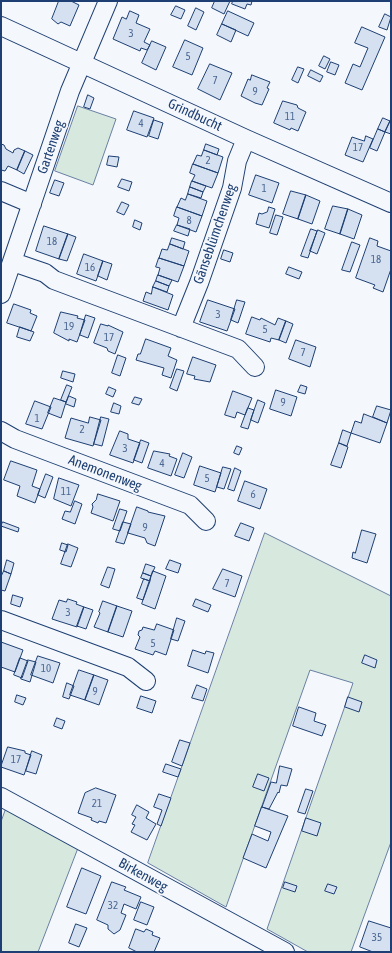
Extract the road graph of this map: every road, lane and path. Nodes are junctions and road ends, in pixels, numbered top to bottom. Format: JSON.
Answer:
{"nodes":[{"id":1,"x":108,"y":1,"type":"edge"},
{"id":2,"x":1,"y":26,"type":"edge"},
{"id":3,"x":82,"y":62,"type":"junction"},
{"id":4,"x":246,"y":139,"type":"junction"},
{"id":5,"x":1,"y":191,"type":"edge"},
{"id":6,"x":391,"y":202,"type":"edge"},
{"id":7,"x":32,"y":204,"type":"junction"},
{"id":8,"x":12,"y":262,"type":"junction"},
{"id":9,"x":1,"y":294,"type":"edge"},
{"id":10,"x":181,"y":328,"type":"junction"},
{"id":11,"x":255,"y":367,"type":"dead end"},
{"id":12,"x":1,"y":431,"type":"edge"},
{"id":13,"x":206,"y":521,"type":"dead end"},
{"id":14,"x":1,"y":620,"type":"edge"},
{"id":15,"x":146,"y":681,"type":"dead end"},
{"id":16,"x":1,"y":797,"type":"edge"},
{"id":17,"x":284,"y":952,"type":"edge"}],
"edges":[{"from":1,"to":3,"type":"street","name":"Gartenweg"},
{"from":2,"to":3,"type":"street","name":"Grindbucht"},
{"from":3,"to":4,"type":"street","name":"Grindbucht"},
{"from":3,"to":7,"type":"street","name":"Gartenweg"},
{"from":4,"to":6,"type":"street","name":"Grindbucht"},
{"from":4,"to":10,"type":"street","name":"Gänseblümchenweg"},
{"from":5,"to":7,"type":"street"},
{"from":7,"to":8,"type":"street","name":"Gartenweg"},
{"from":8,"to":9,"type":"street","name":"Gartenweg"},
{"from":8,"to":10,"type":"street"},
{"from":10,"to":11,"type":"street"},
{"from":12,"to":13,"type":"street","name":"Anemonenweg"},
{"from":14,"to":15,"type":"street"},
{"from":16,"to":17,"type":"street","name":"Birkenweg"}]}
